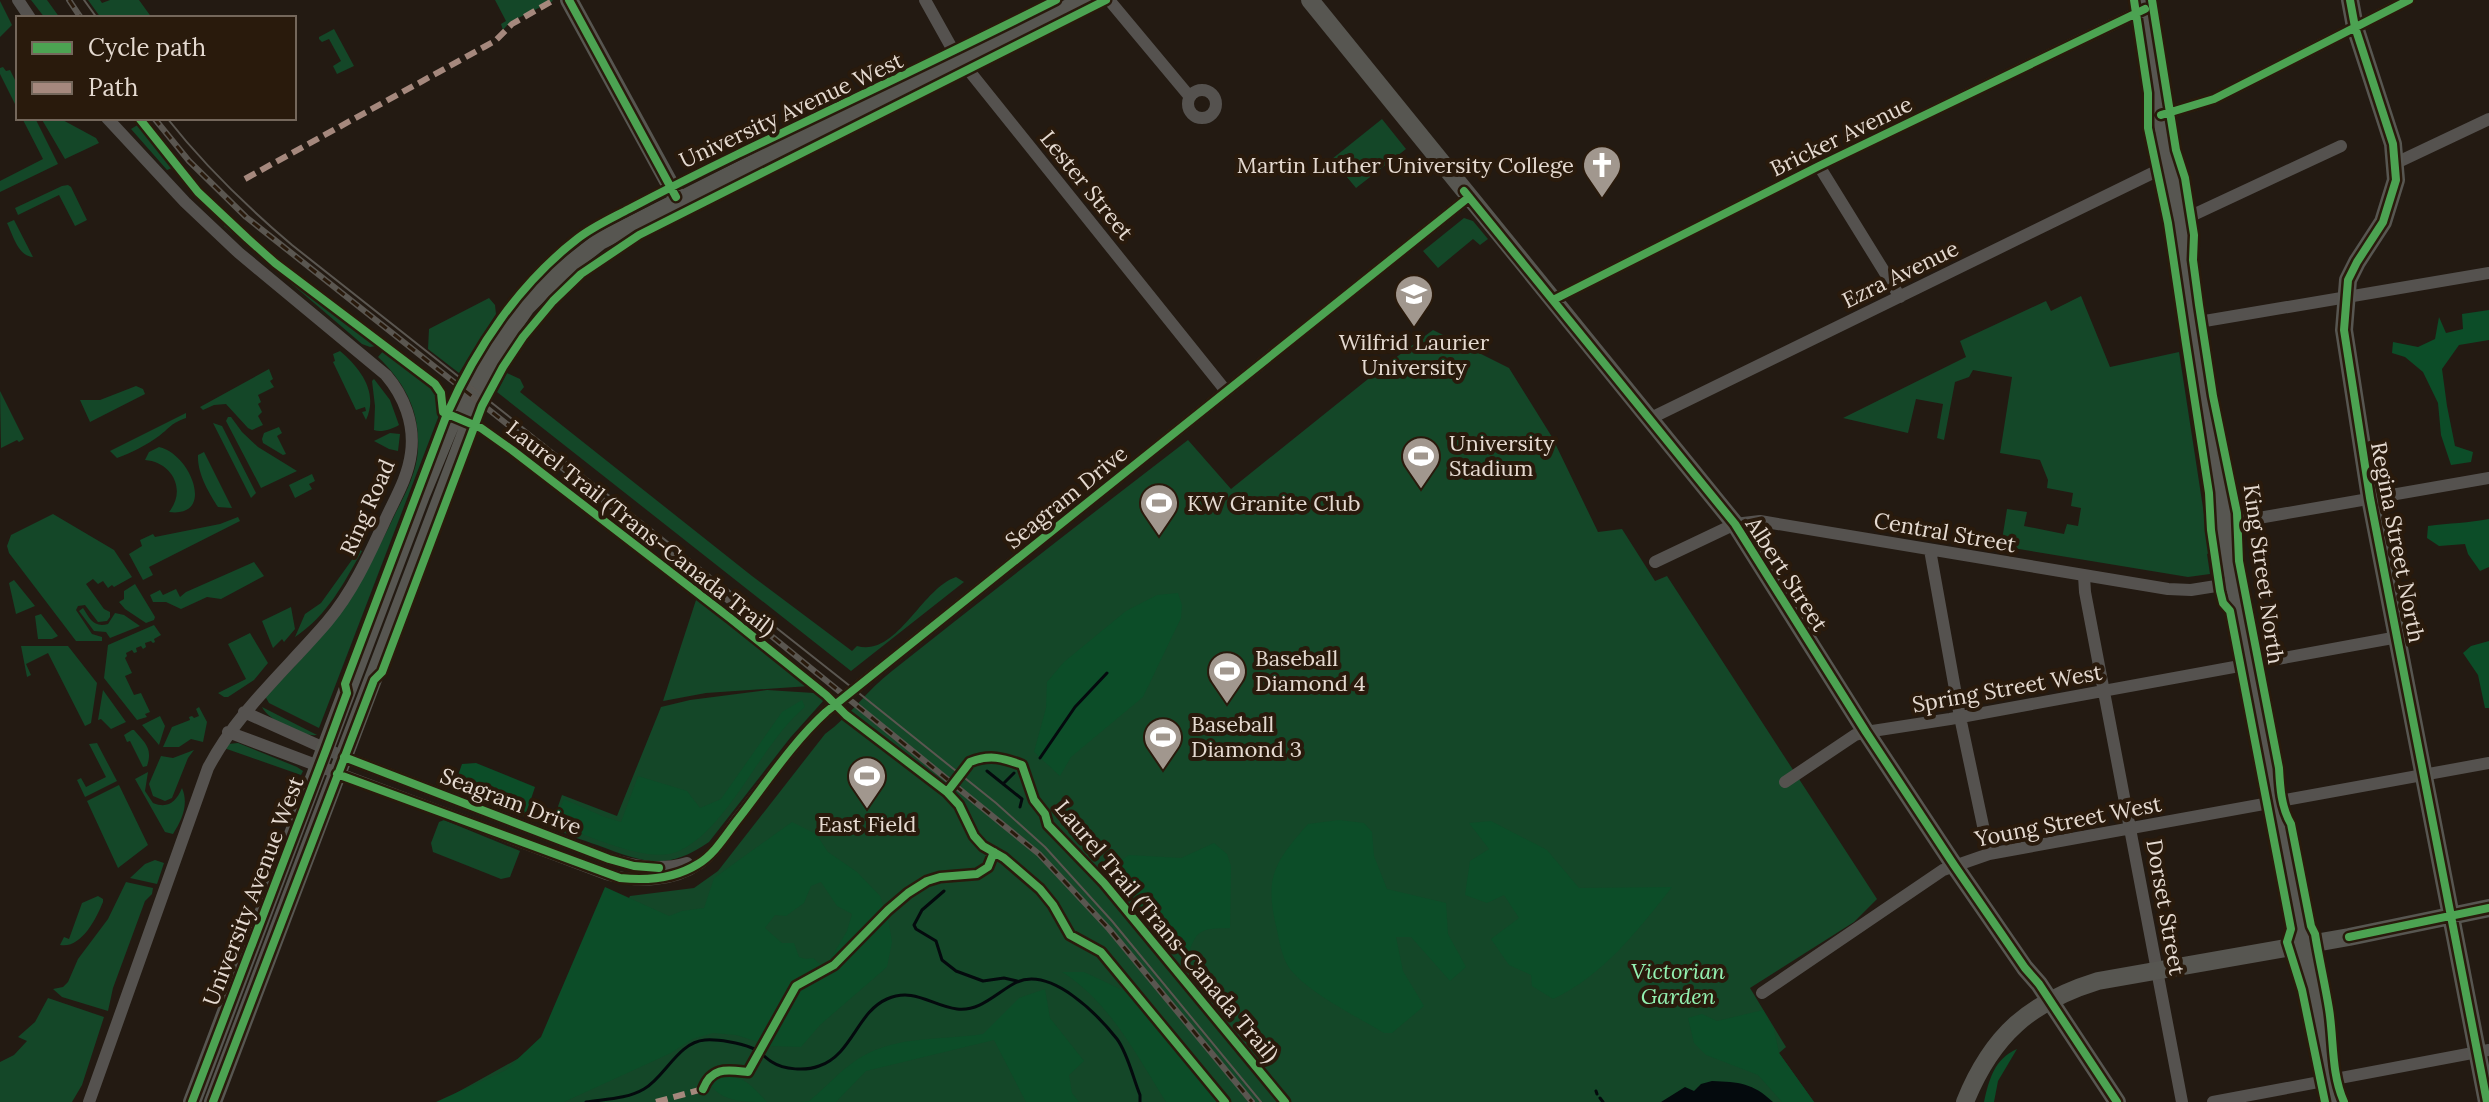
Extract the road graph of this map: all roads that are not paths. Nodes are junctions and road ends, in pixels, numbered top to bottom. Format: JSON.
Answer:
{"nodes":[{"id":1,"x":569,"y":0,"type":"edge"},
{"id":2,"x":925,"y":0,"type":"edge"},
{"id":3,"x":1085,"y":0,"type":"edge"},
{"id":4,"x":1109,"y":0,"type":"edge"},
{"id":5,"x":1310,"y":0,"type":"edge"},
{"id":6,"x":2350,"y":0,"type":"edge"},
{"id":7,"x":2409,"y":0,"type":"edge"},
{"id":8,"x":2145,"y":4,"type":"edge"},
{"id":9,"x":2355,"y":27,"type":"junction"},
{"id":10,"x":961,"y":62,"type":"junction"},
{"id":11,"x":1190,"y":97,"type":"dead end"},
{"id":12,"x":2161,"y":115,"type":"junction"},
{"id":13,"x":2489,"y":119,"type":"edge"},
{"id":14,"x":109,"y":120,"type":"edge"},
{"id":15,"x":2341,"y":146,"type":"dead end"},
{"id":16,"x":2396,"y":163,"type":"junction"},
{"id":17,"x":2169,"y":165,"type":"junction"},
{"id":18,"x":1819,"y":166,"type":"junction"},
{"id":19,"x":1469,"y":197,"type":"junction"},
{"id":20,"x":679,"y":201,"type":"junction"},
{"id":21,"x":2178,"y":222,"type":"junction"},
{"id":22,"x":2489,"y":273,"type":"edge"},
{"id":23,"x":1900,"y":297,"type":"junction"},
{"id":24,"x":2346,"y":298,"type":"junction"},
{"id":25,"x":1553,"y":300,"type":"junction"},
{"id":26,"x":2193,"y":323,"type":"junction"},
{"id":27,"x":1226,"y":391,"type":"junction"},
{"id":28,"x":1649,"y":419,"type":"junction"},
{"id":29,"x":2489,"y":478,"type":"edge"},
{"id":30,"x":2370,"y":498,"type":"junction"},
{"id":31,"x":1735,"y":524,"type":"junction"},
{"id":32,"x":2224,"y":524,"type":"junction"},
{"id":33,"x":1930,"y":550,"type":"junction"},
{"id":34,"x":1655,"y":562,"type":"dead end"},
{"id":35,"x":2084,"y":576,"type":"junction"},
{"id":36,"x":2235,"y":583,"type":"junction"},
{"id":37,"x":2398,"y":637,"type":"junction"},
{"id":38,"x":2249,"y":664,"type":"junction"},
{"id":39,"x":2106,"y":690,"type":"junction"},
{"id":40,"x":244,"y":712,"type":"junction"},
{"id":41,"x":1960,"y":717,"type":"junction"},
{"id":42,"x":228,"y":732,"type":"junction"},
{"id":43,"x":1866,"y":732,"type":"junction"},
{"id":44,"x":332,"y":762,"type":"junction"},
{"id":45,"x":2489,"y":763,"type":"edge"},
{"id":46,"x":2424,"y":775,"type":"junction"},
{"id":47,"x":1785,"y":782,"type":"dead end"},
{"id":48,"x":2275,"y":801,"type":"junction"},
{"id":49,"x":2132,"y":829,"type":"junction"},
{"id":50,"x":1989,"y":854,"type":"junction"},
{"id":51,"x":1954,"y":865,"type":"junction"},
{"id":52,"x":2489,"y":908,"type":"edge"},
{"id":53,"x":2452,"y":916,"type":"junction"},
{"id":54,"x":2304,"y":945,"type":"junction"},
{"id":55,"x":2025,"y":968,"type":"junction"},
{"id":56,"x":2156,"y":970,"type":"junction"},
{"id":57,"x":1762,"y":993,"type":"dead end"},
{"id":58,"x":2048,"y":1000,"type":"junction"},
{"id":59,"x":2016,"y":1023,"type":"junction"},
{"id":60,"x":2068,"y":1029,"type":"junction"},
{"id":61,"x":2483,"y":1051,"type":"edge"},
{"id":62,"x":2329,"y":1079,"type":"junction"},
{"id":63,"x":89,"y":1102,"type":"edge"},
{"id":64,"x":192,"y":1102,"type":"edge"},
{"id":65,"x":213,"y":1102,"type":"edge"},
{"id":66,"x":1965,"y":1102,"type":"edge"},
{"id":67,"x":2117,"y":1102,"type":"edge"},
{"id":68,"x":2182,"y":1102,"type":"edge"},
{"id":69,"x":2213,"y":1102,"type":"edge"},
{"id":70,"x":2333,"y":1102,"type":"edge"},
{"id":71,"x":2487,"y":1102,"type":"edge"}],
"edges":[{"from":1,"to":20,"type":"main road"},
{"from":2,"to":10,"type":"street","name":"Lester Street"},
{"from":3,"to":10,"type":"main road","name":"University Avenue West"},
{"from":4,"to":11,"type":"street"},
{"from":5,"to":19,"type":"main road","name":"Albert Street"},
{"from":6,"to":9,"type":"main road","name":"Regina Street North"},
{"from":7,"to":9,"type":"street"},
{"from":8,"to":12,"type":"main road","name":"King Street North"},
{"from":8,"to":18,"type":"street","name":"Bricker Avenue"},
{"from":9,"to":12,"type":"street"},
{"from":9,"to":16,"type":"main road","name":"Regina Street North"},
{"from":10,"to":20,"type":"main road","name":"University Avenue West"},
{"from":10,"to":27,"type":"street","name":"Lester Street"},
{"from":12,"to":17,"type":"main road","name":"King Street North"},
{"from":13,"to":16,"type":"street"},
{"from":14,"to":40,"type":"street","name":"Ring Road"},
{"from":15,"to":21,"type":"street"},
{"from":16,"to":24,"type":"main road","name":"Regina Street North"},
{"from":17,"to":21,"type":"main road","name":"King Street North"},
{"from":17,"to":23,"type":"street","name":"Ezra Avenue"},
{"from":18,"to":23,"type":"street"},
{"from":18,"to":25,"type":"street","name":"Bricker Avenue"},
{"from":19,"to":25,"type":"main road","name":"Albert Street"},
{"from":19,"to":27,"type":"street","name":"Seagram Drive"},
{"from":20,"to":44,"type":"main road","name":"University Avenue West"},
{"from":21,"to":26,"type":"main road","name":"King Street North"},
{"from":22,"to":24,"type":"street"},
{"from":23,"to":28,"type":"street","name":"Ezra Avenue"},
{"from":24,"to":26,"type":"street"},
{"from":24,"to":30,"type":"main road","name":"Regina Street North"},
{"from":25,"to":28,"type":"main road","name":"Albert Street"},
{"from":26,"to":32,"type":"main road","name":"King Street North"},
{"from":27,"to":44,"type":"street","name":"Seagram Drive"},
{"from":28,"to":31,"type":"main road","name":"Albert Street"},
{"from":29,"to":30,"type":"street"},
{"from":30,"to":32,"type":"street"},
{"from":30,"to":37,"type":"main road","name":"Regina Street North"},
{"from":31,"to":33,"type":"street","name":"Central Street"},
{"from":31,"to":34,"type":"street","name":"Central Street"},
{"from":31,"to":43,"type":"main road","name":"Albert Street"},
{"from":32,"to":36,"type":"main road","name":"King Street North"},
{"from":33,"to":35,"type":"street","name":"Central Street"},
{"from":33,"to":41,"type":"street"},
{"from":35,"to":36,"type":"street","name":"Central Street"},
{"from":35,"to":39,"type":"street","name":"Dorset Street"},
{"from":36,"to":38,"type":"main road","name":"King Street North"},
{"from":37,"to":38,"type":"street","name":"Spring Street West"},
{"from":37,"to":46,"type":"main road","name":"Regina Street North"},
{"from":38,"to":39,"type":"street","name":"Spring Street West"},
{"from":38,"to":48,"type":"main road","name":"King Street North"},
{"from":39,"to":41,"type":"street","name":"Spring Street West"},
{"from":39,"to":49,"type":"street","name":"Dorset Street"},
{"from":40,"to":42,"type":"street","name":"Ring Road"},
{"from":40,"to":44,"type":"street"},
{"from":41,"to":43,"type":"street","name":"Spring Street West"},
{"from":41,"to":50,"type":"street"},
{"from":42,"to":44,"type":"street"},
{"from":42,"to":63,"type":"street","name":"Ring Road"},
{"from":43,"to":47,"type":"street","name":"Spring Street West"},
{"from":43,"to":51,"type":"main road","name":"Albert Street"},
{"from":44,"to":64,"type":"main road","name":"University Avenue West"},
{"from":44,"to":65,"type":"main road","name":"University Avenue West"},
{"from":45,"to":46,"type":"street","name":"Young Street West"},
{"from":46,"to":48,"type":"street","name":"Young Street West"},
{"from":46,"to":53,"type":"main road","name":"Regina Street North"},
{"from":48,"to":49,"type":"street","name":"Young Street West"},
{"from":48,"to":54,"type":"main road","name":"King Street North"},
{"from":49,"to":50,"type":"street","name":"Young Street West"},
{"from":49,"to":56,"type":"street","name":"Dorset Street"},
{"from":50,"to":51,"type":"street","name":"Young Street West"},
{"from":51,"to":55,"type":"main road","name":"Albert Street"},
{"from":51,"to":57,"type":"street","name":"Young Street West"},
{"from":52,"to":53,"type":"main road"},
{"from":53,"to":54,"type":"main road"},
{"from":53,"to":61,"type":"main road","name":"Regina Street North"},
{"from":54,"to":56,"type":"main road"},
{"from":54,"to":62,"type":"main road","name":"King Street North"},
{"from":55,"to":58,"type":"main road","name":"Albert Street"},
{"from":55,"to":59,"type":"main road"},
{"from":56,"to":58,"type":"main road"},
{"from":56,"to":68,"type":"street","name":"Dorset Street"},
{"from":58,"to":59,"type":"main road"},
{"from":58,"to":60,"type":"main road","name":"Albert Street"},
{"from":59,"to":60,"type":"main road"},
{"from":59,"to":66,"type":"main road"},
{"from":60,"to":67,"type":"main road","name":"Albert Street"},
{"from":61,"to":62,"type":"street"},
{"from":61,"to":71,"type":"main road","name":"Regina Street North"},
{"from":62,"to":69,"type":"street"},
{"from":62,"to":70,"type":"main road","name":"King Street North"}]}
